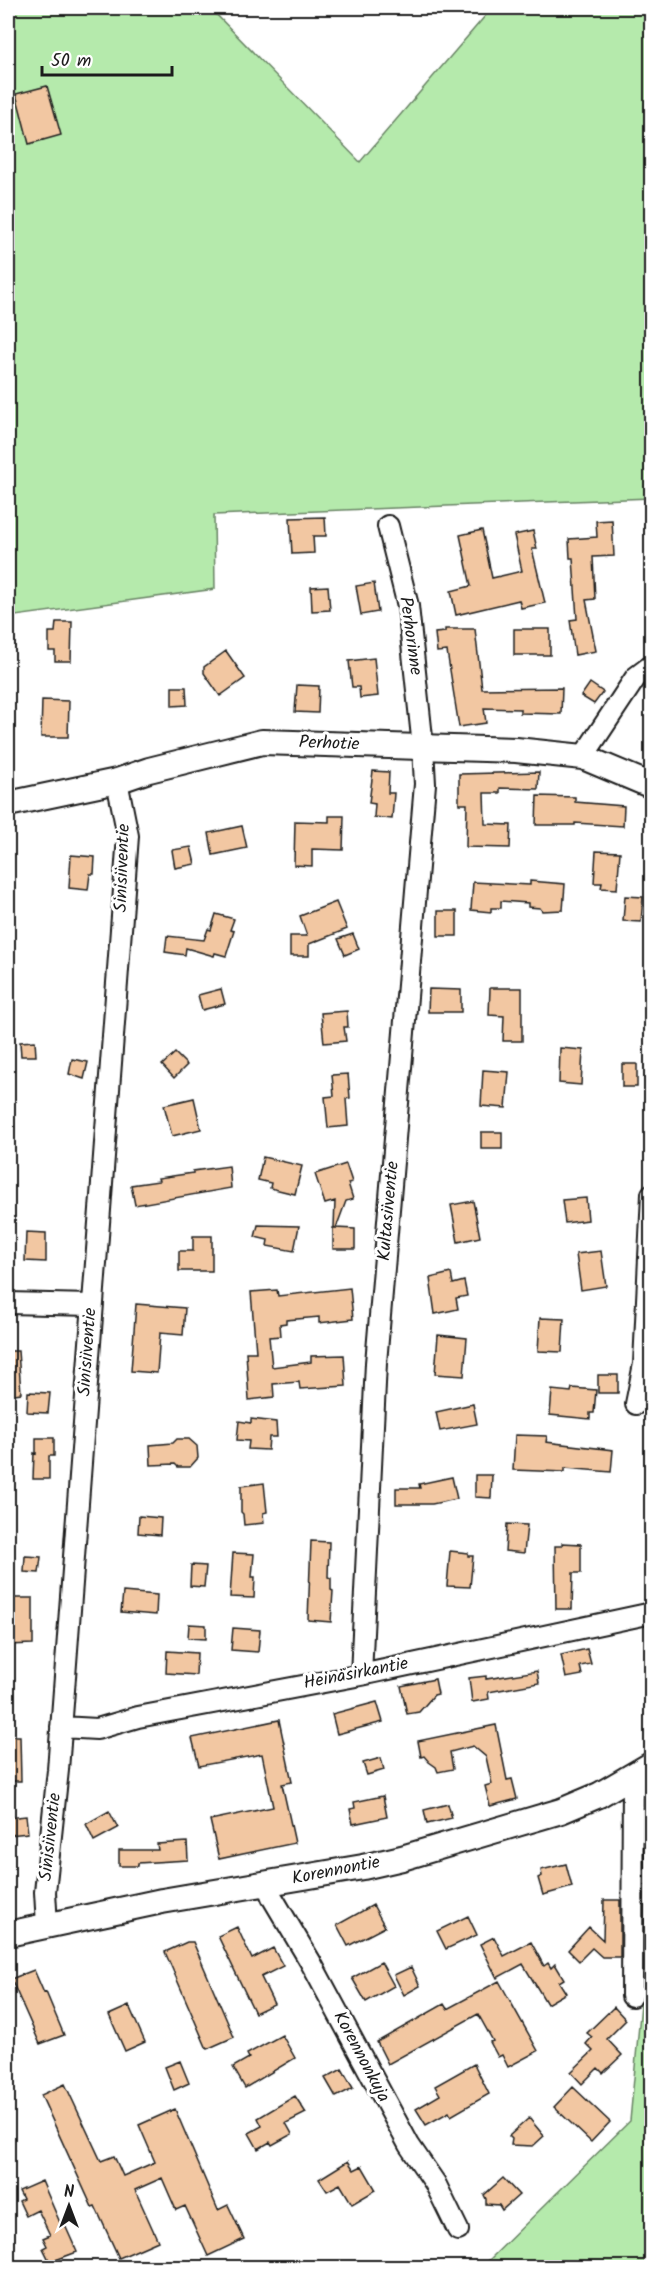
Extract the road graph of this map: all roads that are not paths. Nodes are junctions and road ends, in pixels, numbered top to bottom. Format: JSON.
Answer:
{"nodes":[{"id":1,"x":388,"y":526,"type":"dead end"},
{"id":2,"x":651,"y":665,"type":"edge"},
{"id":3,"x":423,"y":747,"type":"junction"},
{"id":4,"x":584,"y":758,"type":"junction"},
{"id":5,"x":117,"y":781,"type":"junction"},
{"id":6,"x":651,"y":786,"type":"edge"},
{"id":7,"x":8,"y":804,"type":"edge"},
{"id":8,"x":651,"y":1194,"type":"edge"},
{"id":9,"x":8,"y":1303,"type":"edge"},
{"id":10,"x":91,"y":1305,"type":"junction"},
{"id":11,"x":636,"y":1404,"type":"dead end"},
{"id":12,"x":651,"y":1613,"type":"edge"},
{"id":13,"x":361,"y":1675,"type":"junction"},
{"id":14,"x":61,"y":1727,"type":"junction"},
{"id":15,"x":642,"y":1770,"type":"edge"},
{"id":16,"x":267,"y":1884,"type":"junction"},
{"id":17,"x":47,"y":1925,"type":"junction"},
{"id":18,"x":8,"y":1934,"type":"edge"},
{"id":19,"x":632,"y":1996,"type":"dead end"},
{"id":20,"x":458,"y":2230,"type":"dead end"}],
"edges":[{"from":1,"to":3,"type":"street","name":"Perhorinne"},
{"from":2,"to":4,"type":"street"},
{"from":3,"to":4,"type":"street","name":"Perhotie"},
{"from":3,"to":5,"type":"street","name":"Perhotie"},
{"from":3,"to":13,"type":"street","name":"Kultasiiventie"},
{"from":4,"to":6,"type":"street","name":"Perhotie"},
{"from":5,"to":7,"type":"street","name":"Perhotie"},
{"from":5,"to":10,"type":"street","name":"Sinisiiventie"},
{"from":8,"to":11,"type":"street"},
{"from":9,"to":10,"type":"street"},
{"from":10,"to":14,"type":"street","name":"Sinisiiventie"},
{"from":12,"to":13,"type":"street","name":"Heinäsirkantie"},
{"from":13,"to":14,"type":"street","name":"Heinäsirkantie"},
{"from":14,"to":17,"type":"street","name":"Sinisiiventie"},
{"from":15,"to":16,"type":"street","name":"Korennontie"},
{"from":15,"to":19,"type":"street"},
{"from":16,"to":17,"type":"street","name":"Korennontie"},
{"from":16,"to":20,"type":"street","name":"Korennonkuja"},
{"from":17,"to":18,"type":"street","name":"Korennontie"}]}
